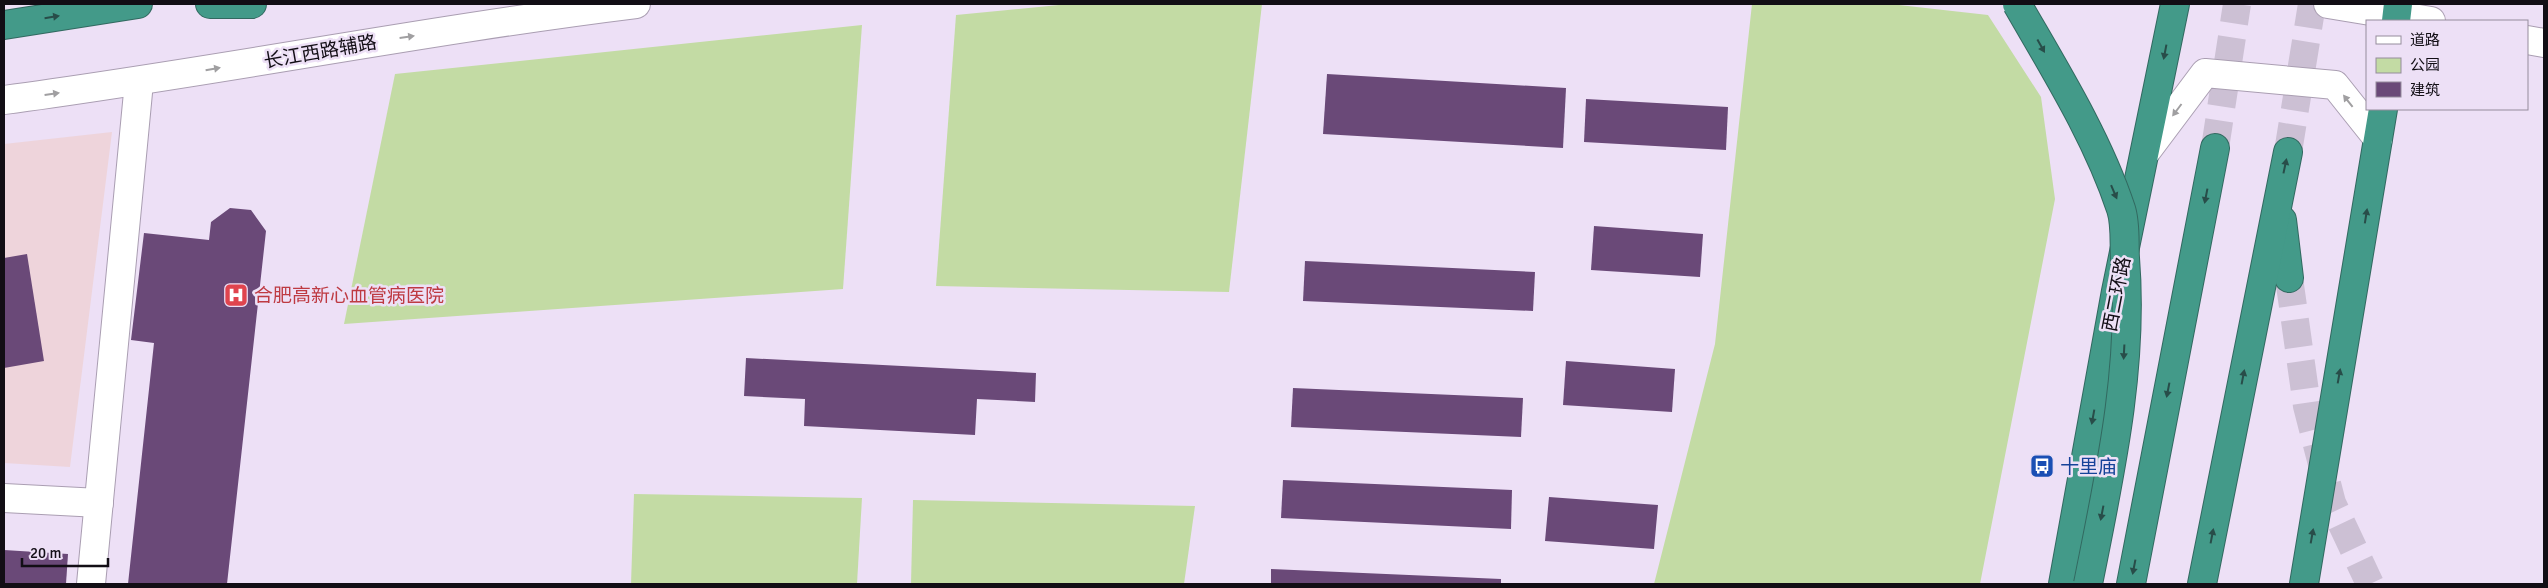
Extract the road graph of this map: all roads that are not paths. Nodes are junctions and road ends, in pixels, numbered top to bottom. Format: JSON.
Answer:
{"nodes":[{"id":1,"x":138,"y":4,"type":"edge"},
{"id":2,"x":210,"y":4,"type":"edge"},
{"id":3,"x":252,"y":4,"type":"edge"},
{"id":4,"x":636,"y":4,"type":"edge"},
{"id":5,"x":2017,"y":4,"type":"edge"},
{"id":6,"x":2175,"y":4,"type":"edge"},
{"id":7,"x":2328,"y":4,"type":"edge"},
{"id":8,"x":2397,"y":13,"type":"edge"},
{"id":9,"x":2427,"y":20,"type":"edge"},
{"id":10,"x":4,"y":24,"type":"edge"},
{"id":11,"x":2528,"y":40,"type":"edge"},
{"id":12,"x":2544,"y":43,"type":"edge"},
{"id":13,"x":139,"y":82,"type":"junction"},
{"id":14,"x":4,"y":100,"type":"edge"},
{"id":15,"x":2383,"y":110,"type":"edge"},
{"id":16,"x":2378,"y":139,"type":"junction"},
{"id":17,"x":2215,"y":148,"type":"tunnel mouth"},
{"id":18,"x":2288,"y":152,"type":"tunnel mouth"},
{"id":19,"x":2145,"y":153,"type":"junction"},
{"id":20,"x":2279,"y":194,"type":"junction"},
{"id":21,"x":2289,"y":278,"type":"tunnel mouth"},
{"id":22,"x":4,"y":498,"type":"edge"},
{"id":23,"x":99,"y":503,"type":"junction"},
{"id":24,"x":91,"y":584,"type":"edge"},
{"id":25,"x":2063,"y":584,"type":"edge"},
{"id":26,"x":2088,"y":584,"type":"edge"},
{"id":27,"x":2131,"y":584,"type":"edge"},
{"id":28,"x":2202,"y":584,"type":"edge"},
{"id":29,"x":2304,"y":584,"type":"edge"}],
"edges":[{"from":10,"to":1,"type":"highway","one_way":true},
{"from":2,"to":3,"type":"highway"},
{"from":13,"to":4,"type":"street","name":"长江西路辅路","one_way":true},
{"from":5,"to":26,"type":"highway","one_way":true,"bridge":true},
{"from":6,"to":19,"type":"highway","name":"西二环路","one_way":true},
{"from":7,"to":8,"type":"street"},
{"from":8,"to":9,"type":"street"},
{"from":11,"to":12,"type":"street"},
{"from":14,"to":13,"type":"street","name":"长江西路辅路","one_way":true},
{"from":13,"to":23,"type":"street"},
{"from":15,"to":16,"type":"highway"},
{"from":16,"to":19,"type":"street","one_way":true},
{"from":29,"to":16,"type":"highway","one_way":true},
{"from":17,"to":27,"type":"highway","one_way":true},
{"from":20,"to":18,"type":"highway","one_way":true},
{"from":19,"to":25,"type":"highway","name":"西二环路","one_way":true},
{"from":20,"to":21,"type":"highway"},
{"from":28,"to":20,"type":"highway","one_way":true},
{"from":22,"to":23,"type":"street"},
{"from":23,"to":24,"type":"street"}]}
